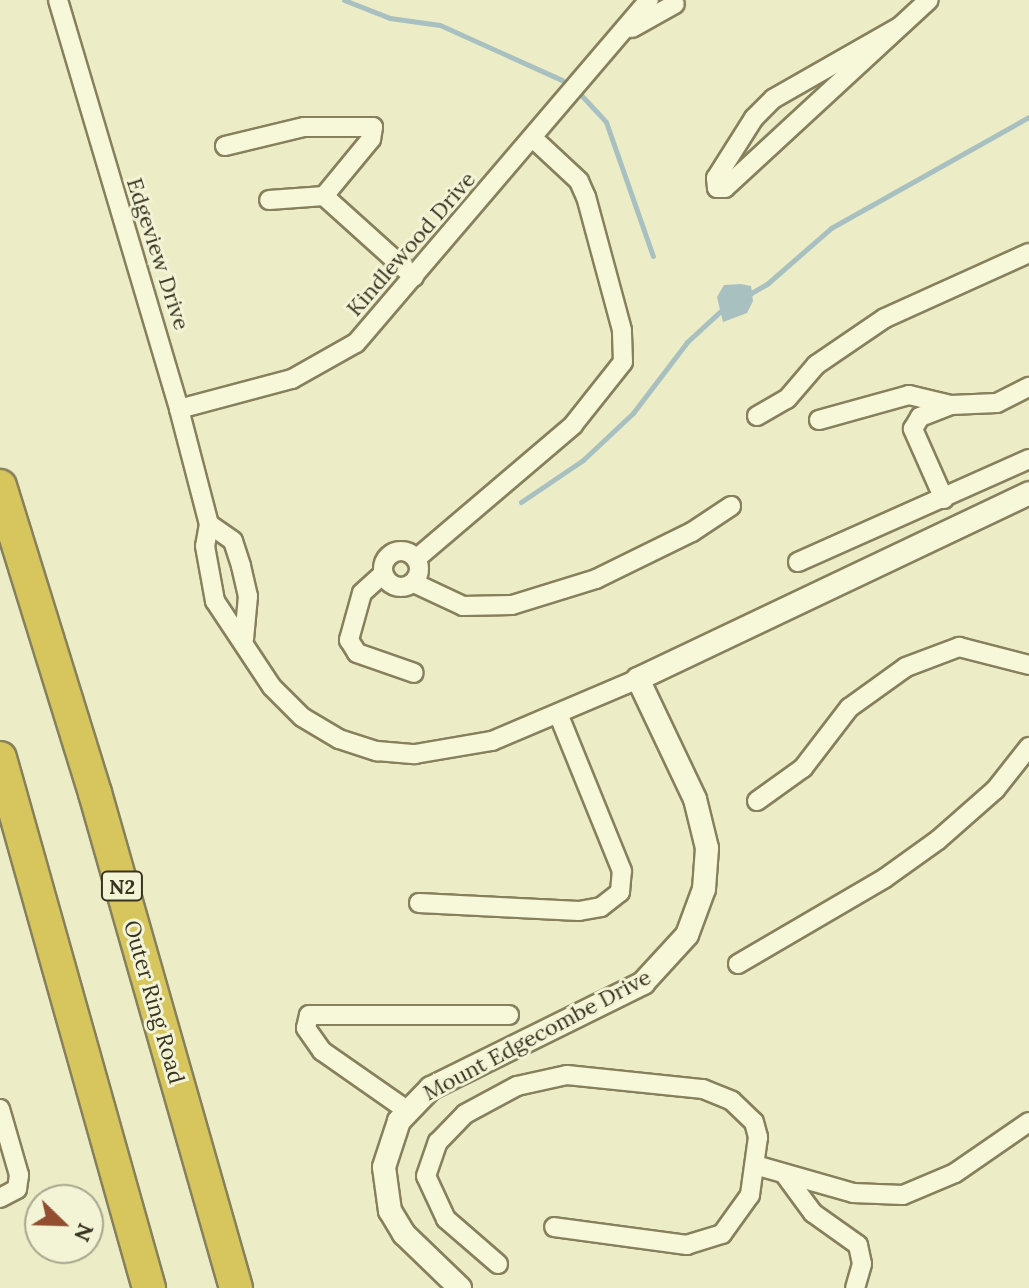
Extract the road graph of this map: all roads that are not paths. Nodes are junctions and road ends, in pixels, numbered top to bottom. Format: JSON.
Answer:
{"nodes":[{"id":1,"x":58,"y":0,"type":"edge"},
{"id":2,"x":649,"y":0,"type":"edge"},
{"id":3,"x":929,"y":0,"type":"edge"},
{"id":4,"x":674,"y":1,"type":"edge"},
{"id":5,"x":899,"y":27,"type":"junction"},
{"id":6,"x":626,"y":31,"type":"junction"},
{"id":7,"x":534,"y":139,"type":"junction"},
{"id":8,"x":225,"y":146,"type":"dead end"},
{"id":9,"x":324,"y":196,"type":"junction"},
{"id":10,"x":269,"y":200,"type":"dead end"},
{"id":11,"x":1029,"y":253,"type":"edge"},
{"id":12,"x":414,"y":277,"type":"junction"},
{"id":13,"x":1029,"y":387,"type":"edge"},
{"id":14,"x":951,"y":405,"type":"junction"},
{"id":15,"x":179,"y":409,"type":"junction"},
{"id":16,"x":757,"y":416,"type":"dead end"},
{"id":17,"x":819,"y":420,"type":"dead end"},
{"id":18,"x":1029,"y":459,"type":"edge"},
{"id":19,"x":0,"y":486,"type":"edge"},
{"id":20,"x":1029,"y":493,"type":"edge"},
{"id":21,"x":944,"y":499,"type":"junction"},
{"id":22,"x":731,"y":506,"type":"dead end"},
{"id":23,"x":209,"y":524,"type":"junction"},
{"id":24,"x":417,"y":558,"type":"junction"},
{"id":25,"x":798,"y":562,"type":"dead end"},
{"id":26,"x":383,"y":574,"type":"junction"},
{"id":27,"x":414,"y":583,"type":"junction"},
{"id":28,"x":244,"y":639,"type":"junction"},
{"id":29,"x":1029,"y":665,"type":"edge"},
{"id":30,"x":414,"y":673,"type":"dead end"},
{"id":31,"x":638,"y":679,"type":"junction"},
{"id":32,"x":559,"y":716,"type":"junction"},
{"id":33,"x":1029,"y":747,"type":"edge"},
{"id":34,"x":0,"y":758,"type":"edge"},
{"id":35,"x":757,"y":801,"type":"dead end"},
{"id":36,"x":419,"y":903,"type":"dead end"},
{"id":37,"x":738,"y":964,"type":"dead end"},
{"id":38,"x":509,"y":1015,"type":"dead end"},
{"id":39,"x":0,"y":1109,"type":"edge"},
{"id":40,"x":408,"y":1111,"type":"junction"},
{"id":41,"x":1029,"y":1122,"type":"edge"},
{"id":42,"x":755,"y":1165,"type":"junction"},
{"id":43,"x":785,"y":1175,"type":"junction"},
{"id":44,"x":0,"y":1198,"type":"edge"},
{"id":45,"x":554,"y":1227,"type":"dead end"},
{"id":46,"x":498,"y":1264,"type":"dead end"},
{"id":47,"x":149,"y":1288,"type":"edge"},
{"id":48,"x":236,"y":1288,"type":"edge"},
{"id":49,"x":460,"y":1288,"type":"edge"},
{"id":50,"x":855,"y":1288,"type":"edge"}],
"edges":[{"from":1,"to":15,"type":"street","name":"Edgeview Drive"},
{"from":2,"to":6,"type":"street","name":"Kindlewood Drive"},
{"from":3,"to":5,"type":"street"},
{"from":4,"to":6,"type":"street","name":"Kindlewood Drive"},
{"from":5,"to":5,"type":"street"},
{"from":6,"to":7,"type":"street","name":"Kindlewood Drive"},
{"from":7,"to":12,"type":"street","name":"Kindlewood Drive"},
{"from":7,"to":24,"type":"street"},
{"from":8,"to":9,"type":"street"},
{"from":9,"to":10,"type":"street"},
{"from":9,"to":12,"type":"street"},
{"from":11,"to":16,"type":"street"},
{"from":12,"to":15,"type":"street","name":"Kindlewood Drive"},
{"from":13,"to":14,"type":"street"},
{"from":14,"to":17,"type":"street"},
{"from":14,"to":21,"type":"street"},
{"from":15,"to":23,"type":"street","name":"Edgeview Drive"},
{"from":18,"to":21,"type":"street"},
{"from":19,"to":48,"type":"highway","name":"Outer Ring Road","number":"N2"},
{"from":20,"to":31,"type":"street"},
{"from":21,"to":25,"type":"street"},
{"from":22,"to":27,"type":"street"},
{"from":23,"to":28,"type":"street","name":"Edgeview Drive"},
{"from":23,"to":28,"type":"street"},
{"from":24,"to":26,"type":"street"},
{"from":24,"to":27,"type":"street"},
{"from":26,"to":27,"type":"street"},
{"from":26,"to":30,"type":"street"},
{"from":28,"to":32,"type":"street","name":"Edgeview Drive"},
{"from":29,"to":35,"type":"street"},
{"from":31,"to":32,"type":"street","name":"Edgeview Drive"},
{"from":31,"to":40,"type":"street","name":"Mount Edgecombe Drive"},
{"from":32,"to":36,"type":"street"},
{"from":33,"to":37,"type":"street"},
{"from":34,"to":47,"type":"highway"},
{"from":38,"to":40,"type":"street"},
{"from":39,"to":44,"type":"street"},
{"from":40,"to":49,"type":"street","name":"Mount Edgecombe Drive"},
{"from":41,"to":43,"type":"street"},
{"from":42,"to":43,"type":"street"},
{"from":42,"to":45,"type":"street"},
{"from":42,"to":46,"type":"street"},
{"from":43,"to":50,"type":"street"}]}
